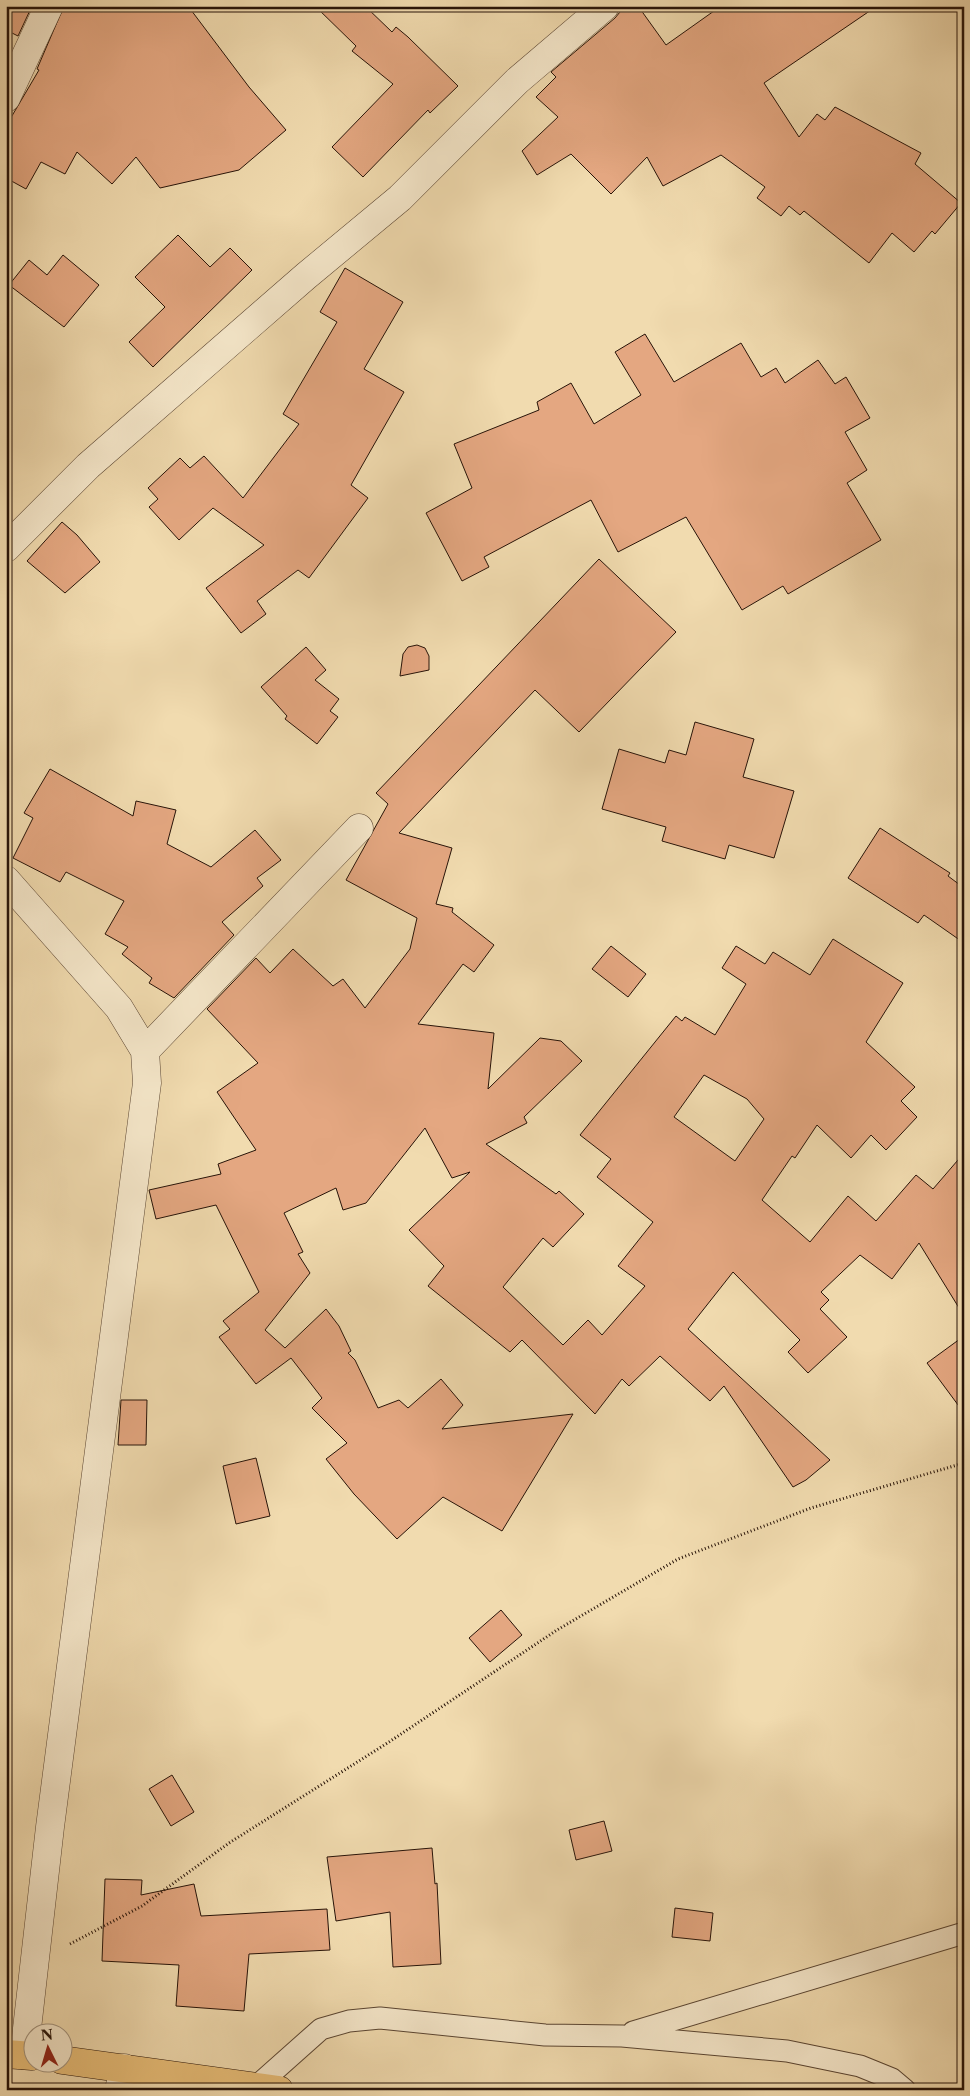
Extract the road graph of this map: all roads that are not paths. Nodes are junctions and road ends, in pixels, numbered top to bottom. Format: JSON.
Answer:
{"nodes":[{"id":1,"x":49,"y":6,"type":"edge"},
{"id":2,"x":605,"y":6,"type":"edge"},
{"id":3,"x":6,"y":98,"type":"edge"},
{"id":4,"x":6,"y":548,"type":"edge"},
{"id":5,"x":359,"y":828,"type":"dead end"},
{"id":6,"x":6,"y":880,"type":"edge"},
{"id":7,"x":145,"y":1050,"type":"junction"},
{"id":8,"x":964,"y":1934,"type":"edge"},
{"id":9,"x":622,"y":2036,"type":"junction"},
{"id":10,"x":21,"y":2055,"type":"edge"},
{"id":11,"x":72,"y":2063,"type":"edge"},
{"id":12,"x":121,"y":2079,"type":"edge"},
{"id":13,"x":268,"y":2088,"type":"edge"},
{"id":14,"x":905,"y":2090,"type":"edge"}],
"edges":[{"from":1,"to":3,"type":"street"},
{"from":2,"to":4,"type":"street"},
{"from":5,"to":7,"type":"street"},
{"from":6,"to":7,"type":"street"},
{"from":7,"to":10,"type":"street"},
{"from":8,"to":9,"type":"lane"},
{"from":9,"to":13,"type":"lane"},
{"from":9,"to":14,"type":"lane"},
{"from":11,"to":12,"type":"highway"},
{"from":12,"to":13,"type":"highway"}]}
